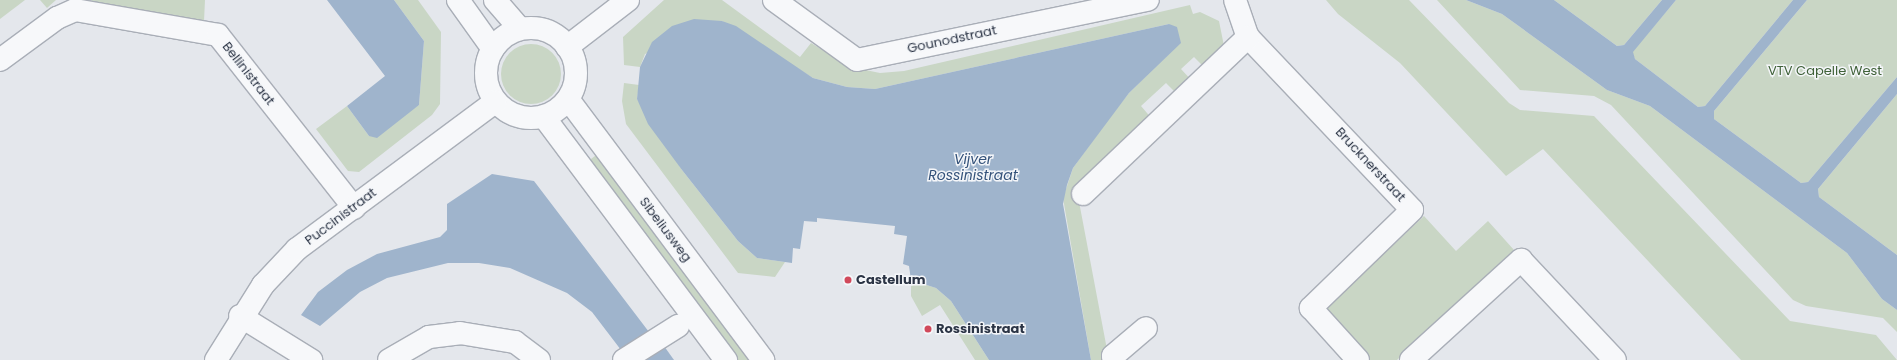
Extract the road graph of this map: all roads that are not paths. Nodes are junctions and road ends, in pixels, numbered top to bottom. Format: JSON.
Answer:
{"nodes":[{"id":1,"x":458,"y":0,"type":"edge"},
{"id":2,"x":495,"y":0,"type":"edge"},
{"id":3,"x":628,"y":0,"type":"edge"},
{"id":4,"x":774,"y":0,"type":"edge"},
{"id":5,"x":1148,"y":0,"type":"edge"},
{"id":6,"x":1236,"y":0,"type":"edge"},
{"id":7,"x":75,"y":5,"type":"edge"},
{"id":8,"x":520,"y":29,"type":"junction"},
{"id":9,"x":1248,"y":37,"type":"junction"},
{"id":10,"x":567,"y":47,"type":"junction"},
{"id":11,"x":493,"y":49,"type":"junction"},
{"id":12,"x":0,"y":60,"type":"edge"},
{"id":13,"x":568,"y":99,"type":"junction"},
{"id":14,"x":495,"y":102,"type":"junction"},
{"id":15,"x":544,"y":117,"type":"junction"},
{"id":16,"x":1083,"y":194,"type":"dead end"},
{"id":17,"x":354,"y":208,"type":"junction"},
{"id":18,"x":240,"y":316,"type":"junction"},
{"id":19,"x":678,"y":326,"type":"dead end"},
{"id":20,"x":1146,"y":328,"type":"dead end"},
{"id":21,"x":216,"y":360,"type":"edge"},
{"id":22,"x":311,"y":360,"type":"edge"},
{"id":23,"x":389,"y":360,"type":"edge"},
{"id":24,"x":539,"y":360,"type":"edge"},
{"id":25,"x":624,"y":360,"type":"edge"},
{"id":26,"x":726,"y":360,"type":"edge"},
{"id":27,"x":763,"y":360,"type":"edge"},
{"id":28,"x":1114,"y":360,"type":"edge"},
{"id":29,"x":1358,"y":360,"type":"edge"},
{"id":30,"x":1411,"y":360,"type":"edge"},
{"id":31,"x":1615,"y":360,"type":"edge"}],
"edges":[{"from":1,"to":11,"type":"street"},
{"from":2,"to":8,"type":"street"},
{"from":3,"to":10,"type":"street"},
{"from":4,"to":5,"type":"street","name":"Gounodstraat"},
{"from":6,"to":9,"type":"street","name":"Brucknerstraat"},
{"from":7,"to":12,"type":"street","name":"Bellinistraat"},
{"from":7,"to":17,"type":"street","name":"Bellinistraat"},
{"from":8,"to":10,"type":"street"},
{"from":8,"to":11,"type":"street"},
{"from":9,"to":16,"type":"street"},
{"from":9,"to":29,"type":"street","name":"Brucknerstraat"},
{"from":10,"to":13,"type":"street"},
{"from":11,"to":14,"type":"street"},
{"from":13,"to":15,"type":"street"},
{"from":13,"to":27,"type":"street","name":"Sibeliusweg"},
{"from":14,"to":15,"type":"street"},
{"from":14,"to":17,"type":"street","name":"Puccinistraat"},
{"from":15,"to":26,"type":"street"},
{"from":17,"to":18,"type":"street","name":"Puccinistraat"},
{"from":18,"to":21,"type":"street","name":"Puccinistraat"},
{"from":18,"to":22,"type":"street"},
{"from":19,"to":25,"type":"street"},
{"from":20,"to":28,"type":"street"},
{"from":23,"to":24,"type":"street"},
{"from":30,"to":31,"type":"street"}]}
